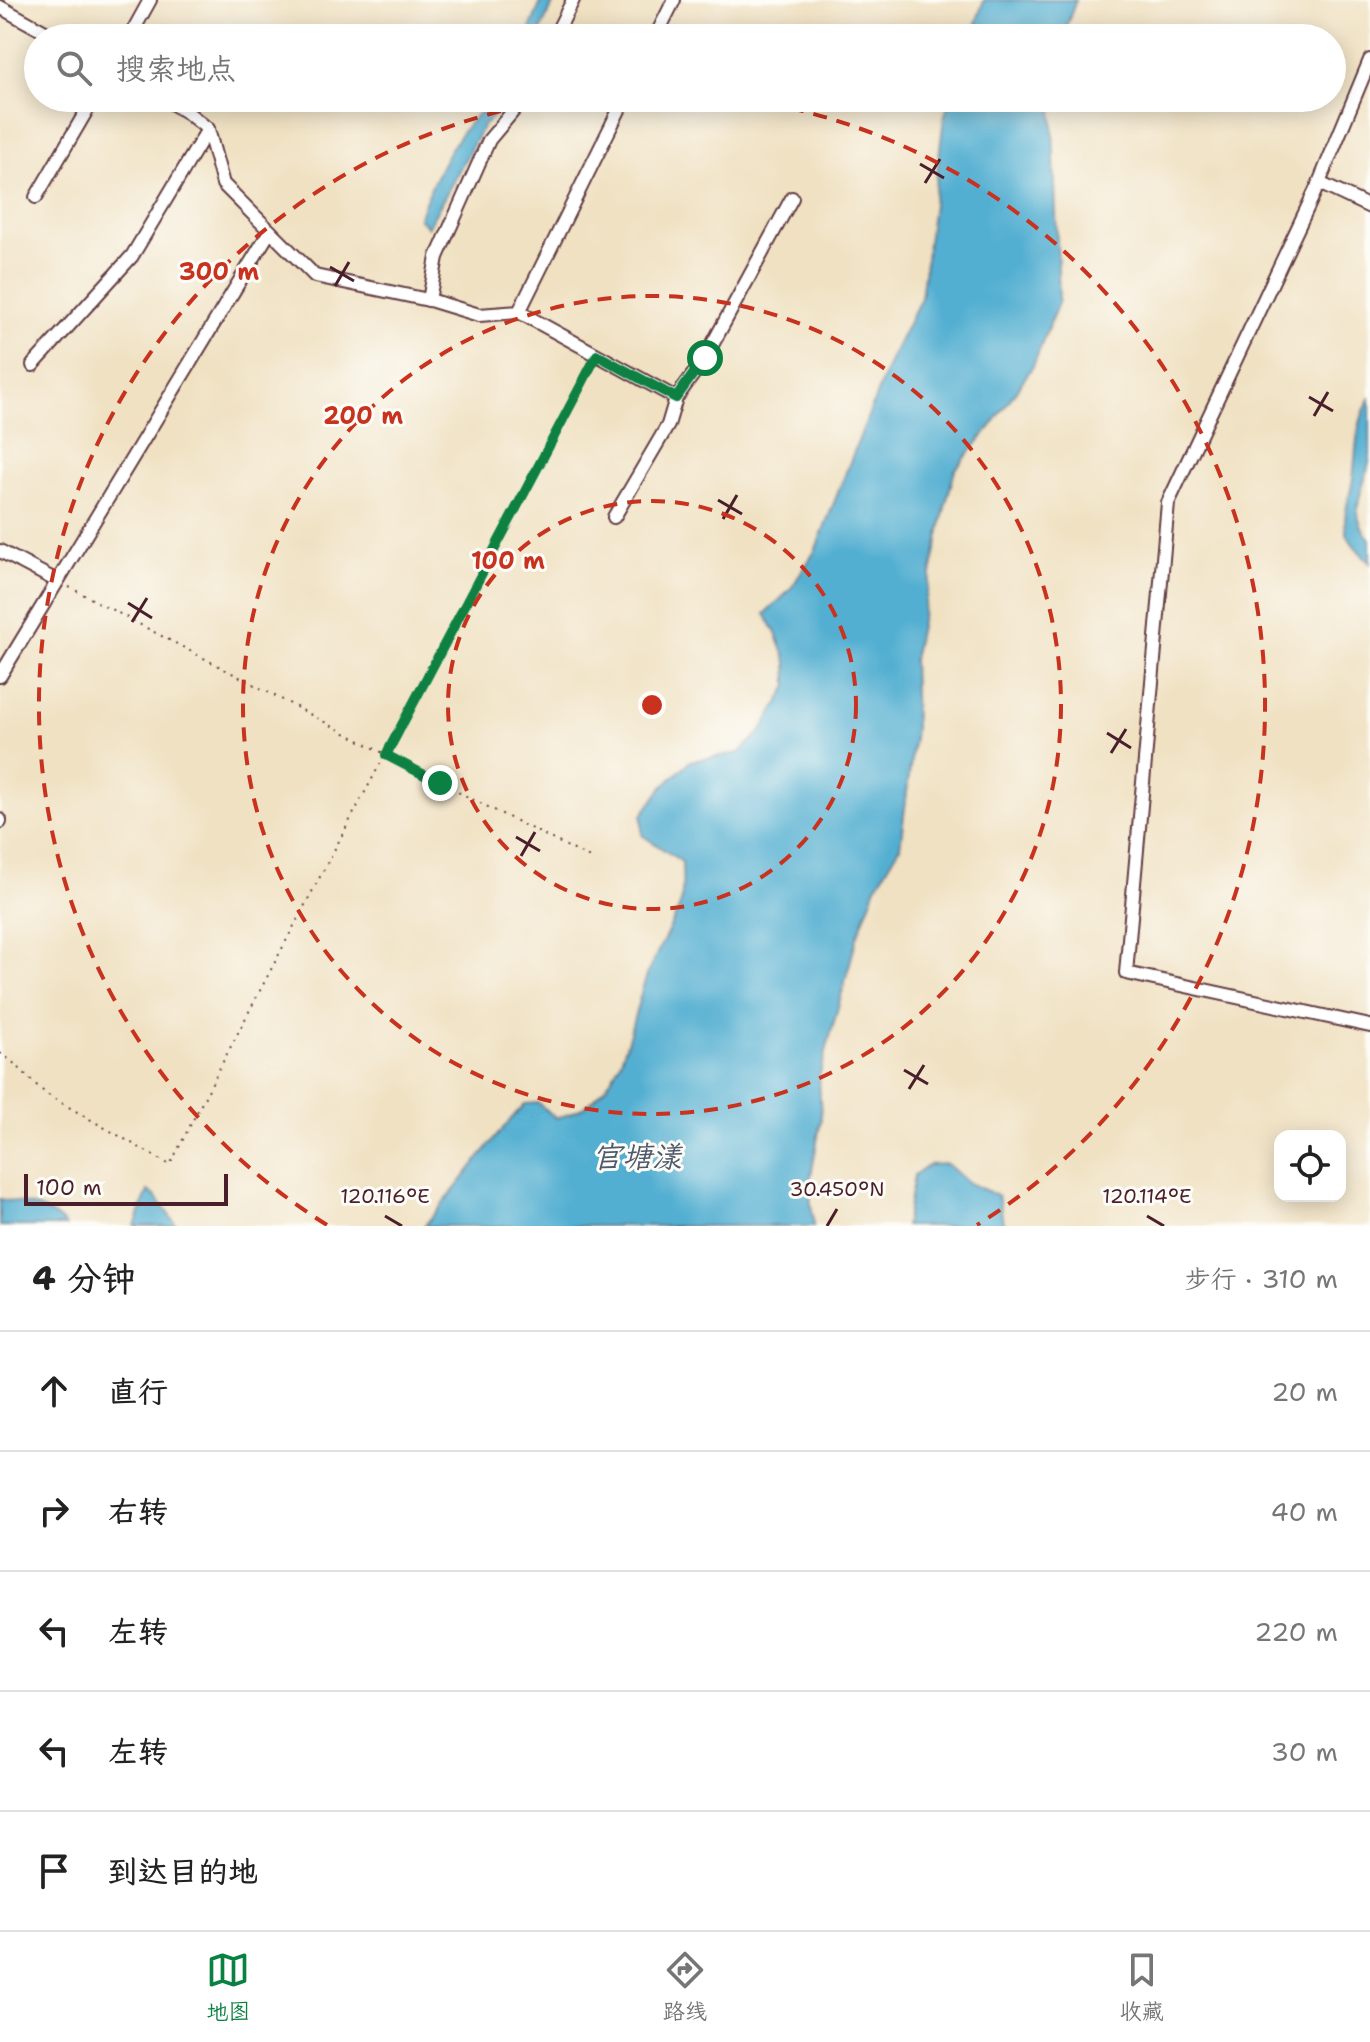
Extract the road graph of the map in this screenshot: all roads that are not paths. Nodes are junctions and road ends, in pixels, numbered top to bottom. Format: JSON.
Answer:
{"nodes":[{"id":1,"x":150,"y":0,"type":"edge"},
{"id":2,"x":573,"y":0,"type":"edge"},
{"id":3,"x":674,"y":0,"type":"edge"},
{"id":4,"x":0,"y":7,"type":"edge"},
{"id":5,"x":31,"y":24,"type":"edge"},
{"id":6,"x":137,"y":24,"type":"edge"},
{"id":7,"x":561,"y":24,"type":"edge"},
{"id":8,"x":662,"y":24,"type":"edge"},
{"id":9,"x":1370,"y":60,"type":"edge"},
{"id":10,"x":86,"y":112,"type":"edge"},
{"id":11,"x":183,"y":112,"type":"edge"},
{"id":12,"x":512,"y":112,"type":"edge"},
{"id":13,"x":618,"y":112,"type":"edge"},
{"id":14,"x":208,"y":129,"type":"junction"},
{"id":15,"x":1319,"y":183,"type":"junction"},
{"id":16,"x":36,"y":197,"type":"dead end"},
{"id":17,"x":792,"y":198,"type":"dead end"},
{"id":18,"x":1370,"y":207,"type":"edge"},
{"id":19,"x":270,"y":231,"type":"junction"},
{"id":20,"x":429,"y":300,"type":"junction"},
{"id":21,"x":519,"y":312,"type":"junction"},
{"id":22,"x":33,"y":365,"type":"dead end"},
{"id":23,"x":676,"y":398,"type":"junction"},
{"id":24,"x":614,"y":517,"type":"dead end"},
{"id":25,"x":0,"y":551,"type":"edge"},
{"id":26,"x":57,"y":581,"type":"junction"},
{"id":27,"x":0,"y":676,"type":"edge"},
{"id":28,"x":1370,"y":1026,"type":"edge"}],
"edges":[{"from":1,"to":6,"type":"street"},
{"from":2,"to":7,"type":"street"},
{"from":3,"to":8,"type":"street"},
{"from":4,"to":5,"type":"street"},
{"from":9,"to":15,"type":"street"},
{"from":10,"to":16,"type":"street"},
{"from":11,"to":14,"type":"street"},
{"from":12,"to":20,"type":"street"},
{"from":13,"to":21,"type":"street"},
{"from":14,"to":19,"type":"street"},
{"from":14,"to":22,"type":"street"},
{"from":15,"to":18,"type":"street"},
{"from":15,"to":28,"type":"street"},
{"from":17,"to":23,"type":"street"},
{"from":19,"to":20,"type":"street"},
{"from":19,"to":26,"type":"street"},
{"from":20,"to":21,"type":"street"},
{"from":21,"to":23,"type":"street"},
{"from":23,"to":24,"type":"street"},
{"from":25,"to":26,"type":"street"},
{"from":26,"to":27,"type":"street"}]}
